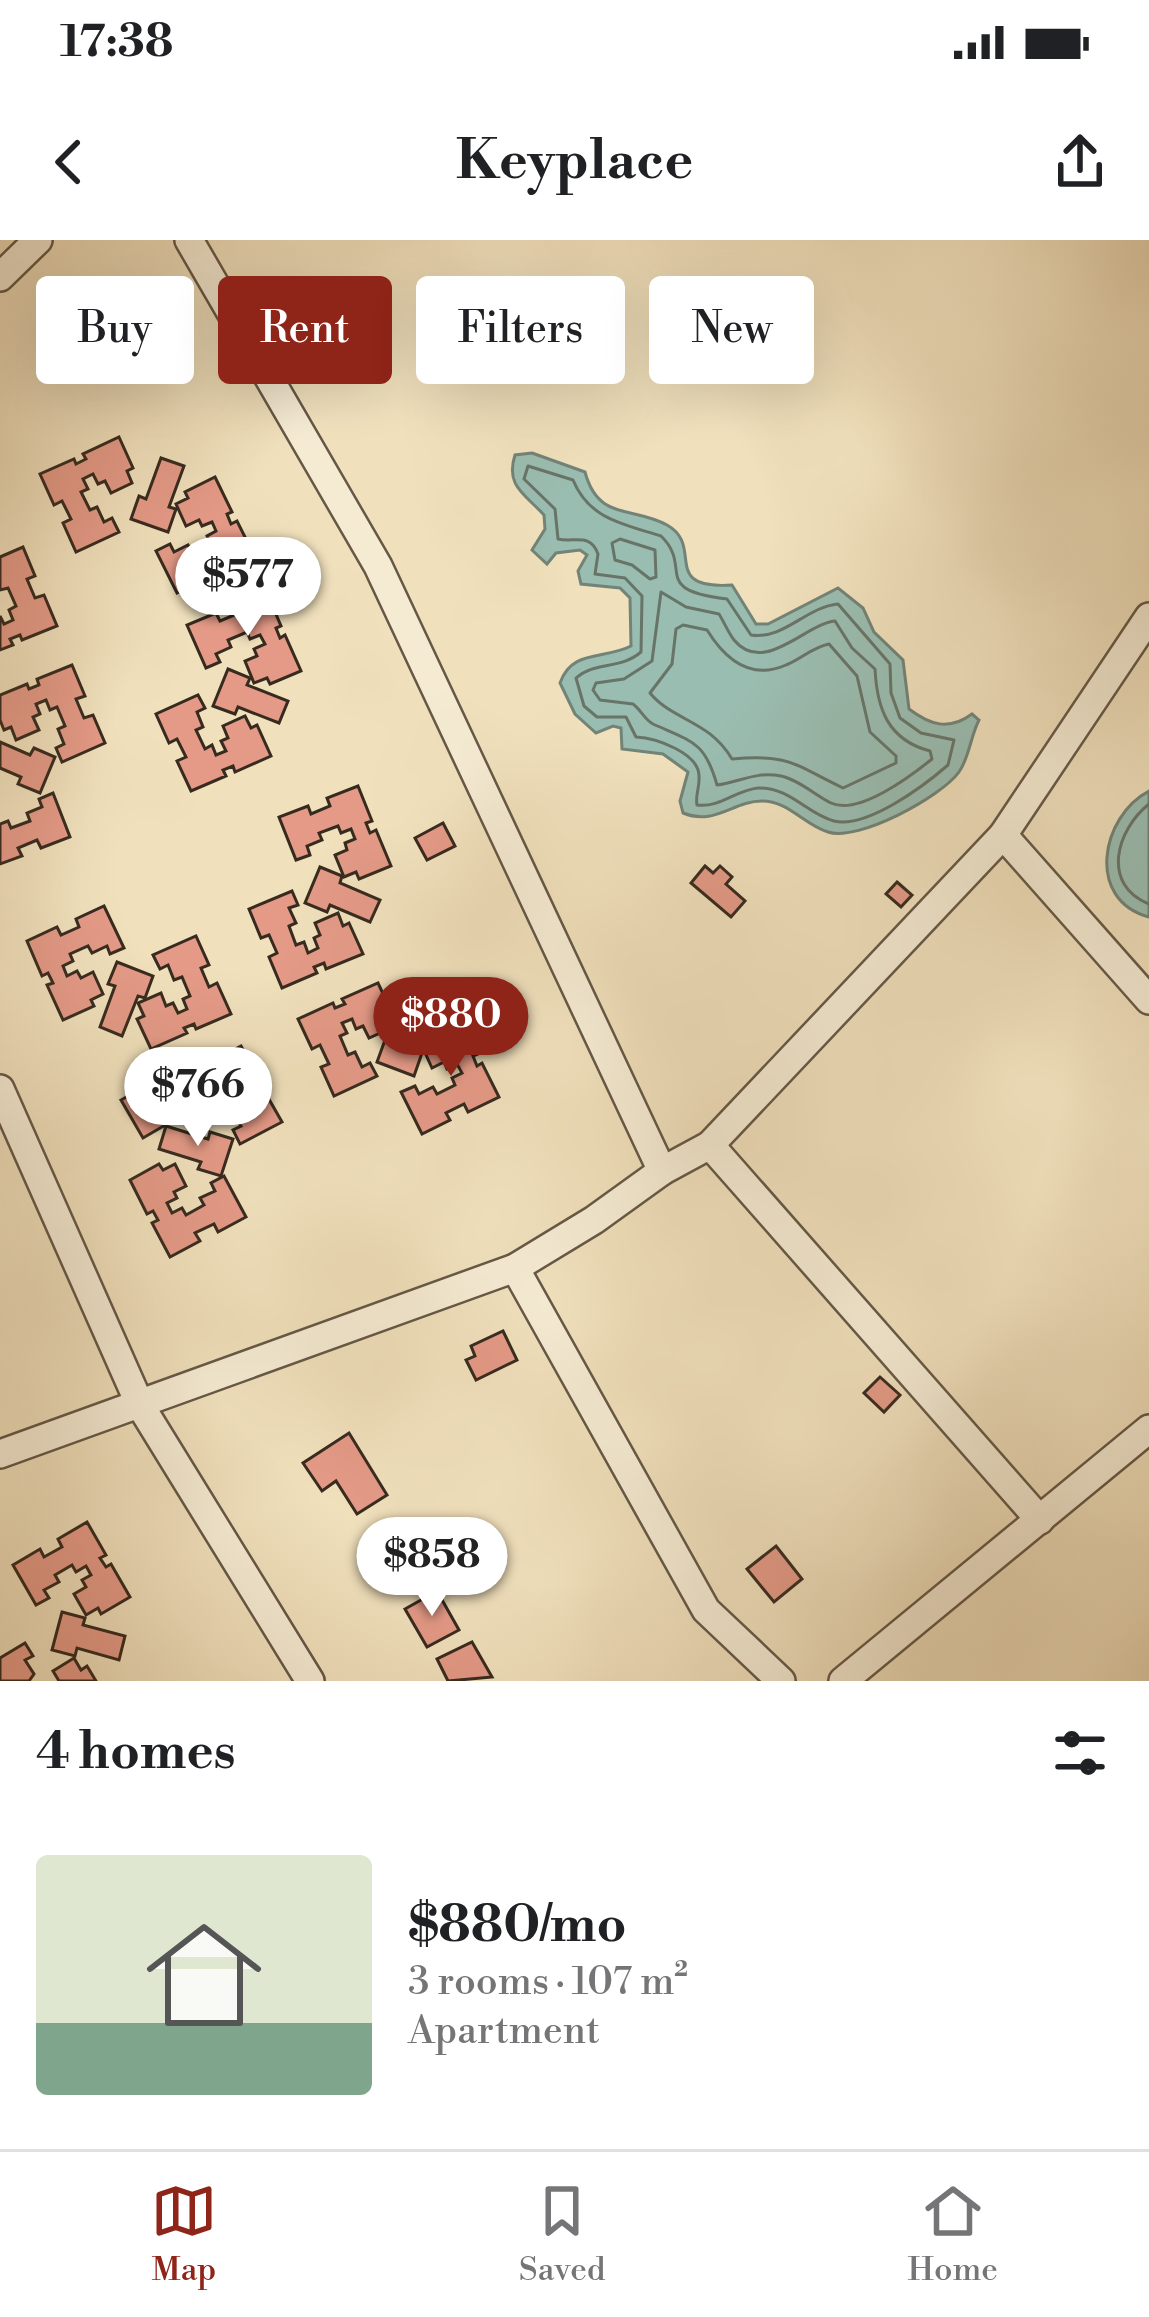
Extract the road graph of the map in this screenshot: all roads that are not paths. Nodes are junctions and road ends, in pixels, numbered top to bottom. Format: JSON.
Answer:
{"nodes":[{"id":1,"x":38,"y":240,"type":"edge"},
{"id":2,"x":189,"y":240,"type":"edge"},
{"id":3,"x":0,"y":277,"type":"edge"},
{"id":4,"x":1146,"y":630,"type":"edge"},
{"id":5,"x":1004,"y":835,"type":"junction"},
{"id":6,"x":1149,"y":1000,"type":"edge"},
{"id":7,"x":0,"y":1089,"type":"edge"},
{"id":8,"x":710,"y":1145,"type":"junction"},
{"id":9,"x":662,"y":1171,"type":"junction"},
{"id":10,"x":515,"y":1268,"type":"junction"},
{"id":11,"x":140,"y":1405,"type":"junction"},
{"id":12,"x":1149,"y":1429,"type":"edge"},
{"id":13,"x":0,"y":1454,"type":"edge"},
{"id":14,"x":1040,"y":1520,"type":"junction"},
{"id":15,"x":310,"y":1681,"type":"edge"},
{"id":16,"x":781,"y":1681,"type":"edge"},
{"id":17,"x":843,"y":1681,"type":"edge"}],
"edges":[{"from":1,"to":3,"type":"street"},
{"from":2,"to":9,"type":"street"},
{"from":4,"to":5,"type":"street"},
{"from":5,"to":6,"type":"street"},
{"from":5,"to":8,"type":"street"},
{"from":7,"to":11,"type":"street"},
{"from":8,"to":9,"type":"street"},
{"from":8,"to":14,"type":"street"},
{"from":9,"to":10,"type":"street"},
{"from":10,"to":11,"type":"street"},
{"from":10,"to":16,"type":"street"},
{"from":11,"to":13,"type":"street"},
{"from":11,"to":15,"type":"street"},
{"from":12,"to":14,"type":"street"},
{"from":14,"to":17,"type":"street"}]}
